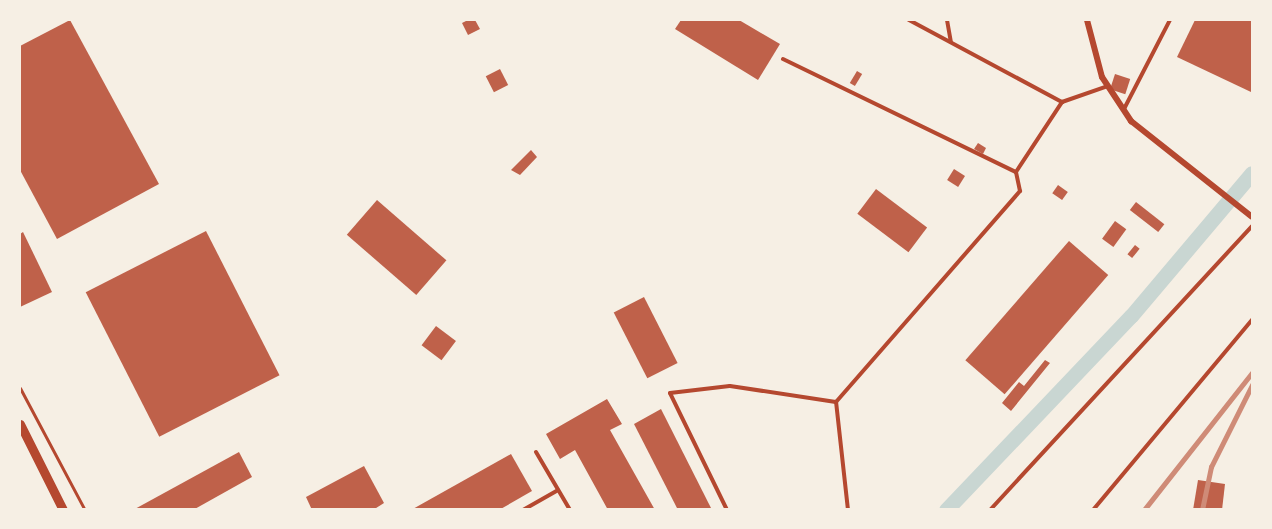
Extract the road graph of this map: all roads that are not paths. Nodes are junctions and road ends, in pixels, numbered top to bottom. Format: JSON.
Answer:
{"nodes":[{"id":1,"x":909,"y":20,"type":"edge"},
{"id":2,"x":947,"y":20,"type":"edge"},
{"id":3,"x":1087,"y":20,"type":"edge"},
{"id":4,"x":1170,"y":20,"type":"edge"},
{"id":5,"x":952,"y":42,"type":"junction"},
{"id":6,"x":783,"y":59,"type":"dead end"},
{"id":7,"x":1108,"y":86,"type":"junction"},
{"id":8,"x":1062,"y":102,"type":"junction"},
{"id":9,"x":1124,"y":110,"type":"junction"},
{"id":10,"x":1016,"y":172,"type":"junction"},
{"id":11,"x":1252,"y":217,"type":"edge"},
{"id":12,"x":1252,"y":226,"type":"edge"},
{"id":13,"x":1252,"y":320,"type":"edge"},
{"id":14,"x":836,"y":402,"type":"junction"},
{"id":15,"x":20,"y":424,"type":"edge"},
{"id":16,"x":536,"y":452,"type":"dead end"},
{"id":17,"x":558,"y":490,"type":"junction"},
{"id":18,"x":63,"y":510,"type":"edge"},
{"id":19,"x":523,"y":510,"type":"edge"},
{"id":20,"x":570,"y":510,"type":"edge"},
{"id":21,"x":727,"y":510,"type":"edge"},
{"id":22,"x":848,"y":510,"type":"edge"},
{"id":23,"x":990,"y":510,"type":"edge"},
{"id":24,"x":1093,"y":510,"type":"edge"}],
"edges":[{"from":1,"to":5,"type":"lane"},
{"from":2,"to":5,"type":"lane"},
{"from":3,"to":7,"type":"street"},
{"from":4,"to":9,"type":"lane"},
{"from":5,"to":8,"type":"lane"},
{"from":6,"to":10,"type":"lane"},
{"from":7,"to":8,"type":"lane"},
{"from":7,"to":9,"type":"street"},
{"from":8,"to":10,"type":"lane"},
{"from":9,"to":11,"type":"street"},
{"from":10,"to":14,"type":"lane"},
{"from":12,"to":23,"type":"lane"},
{"from":13,"to":24,"type":"lane"},
{"from":14,"to":21,"type":"lane"},
{"from":14,"to":22,"type":"lane"},
{"from":15,"to":18,"type":"street"},
{"from":16,"to":17,"type":"lane"},
{"from":17,"to":19,"type":"lane"},
{"from":17,"to":20,"type":"lane"}]}
